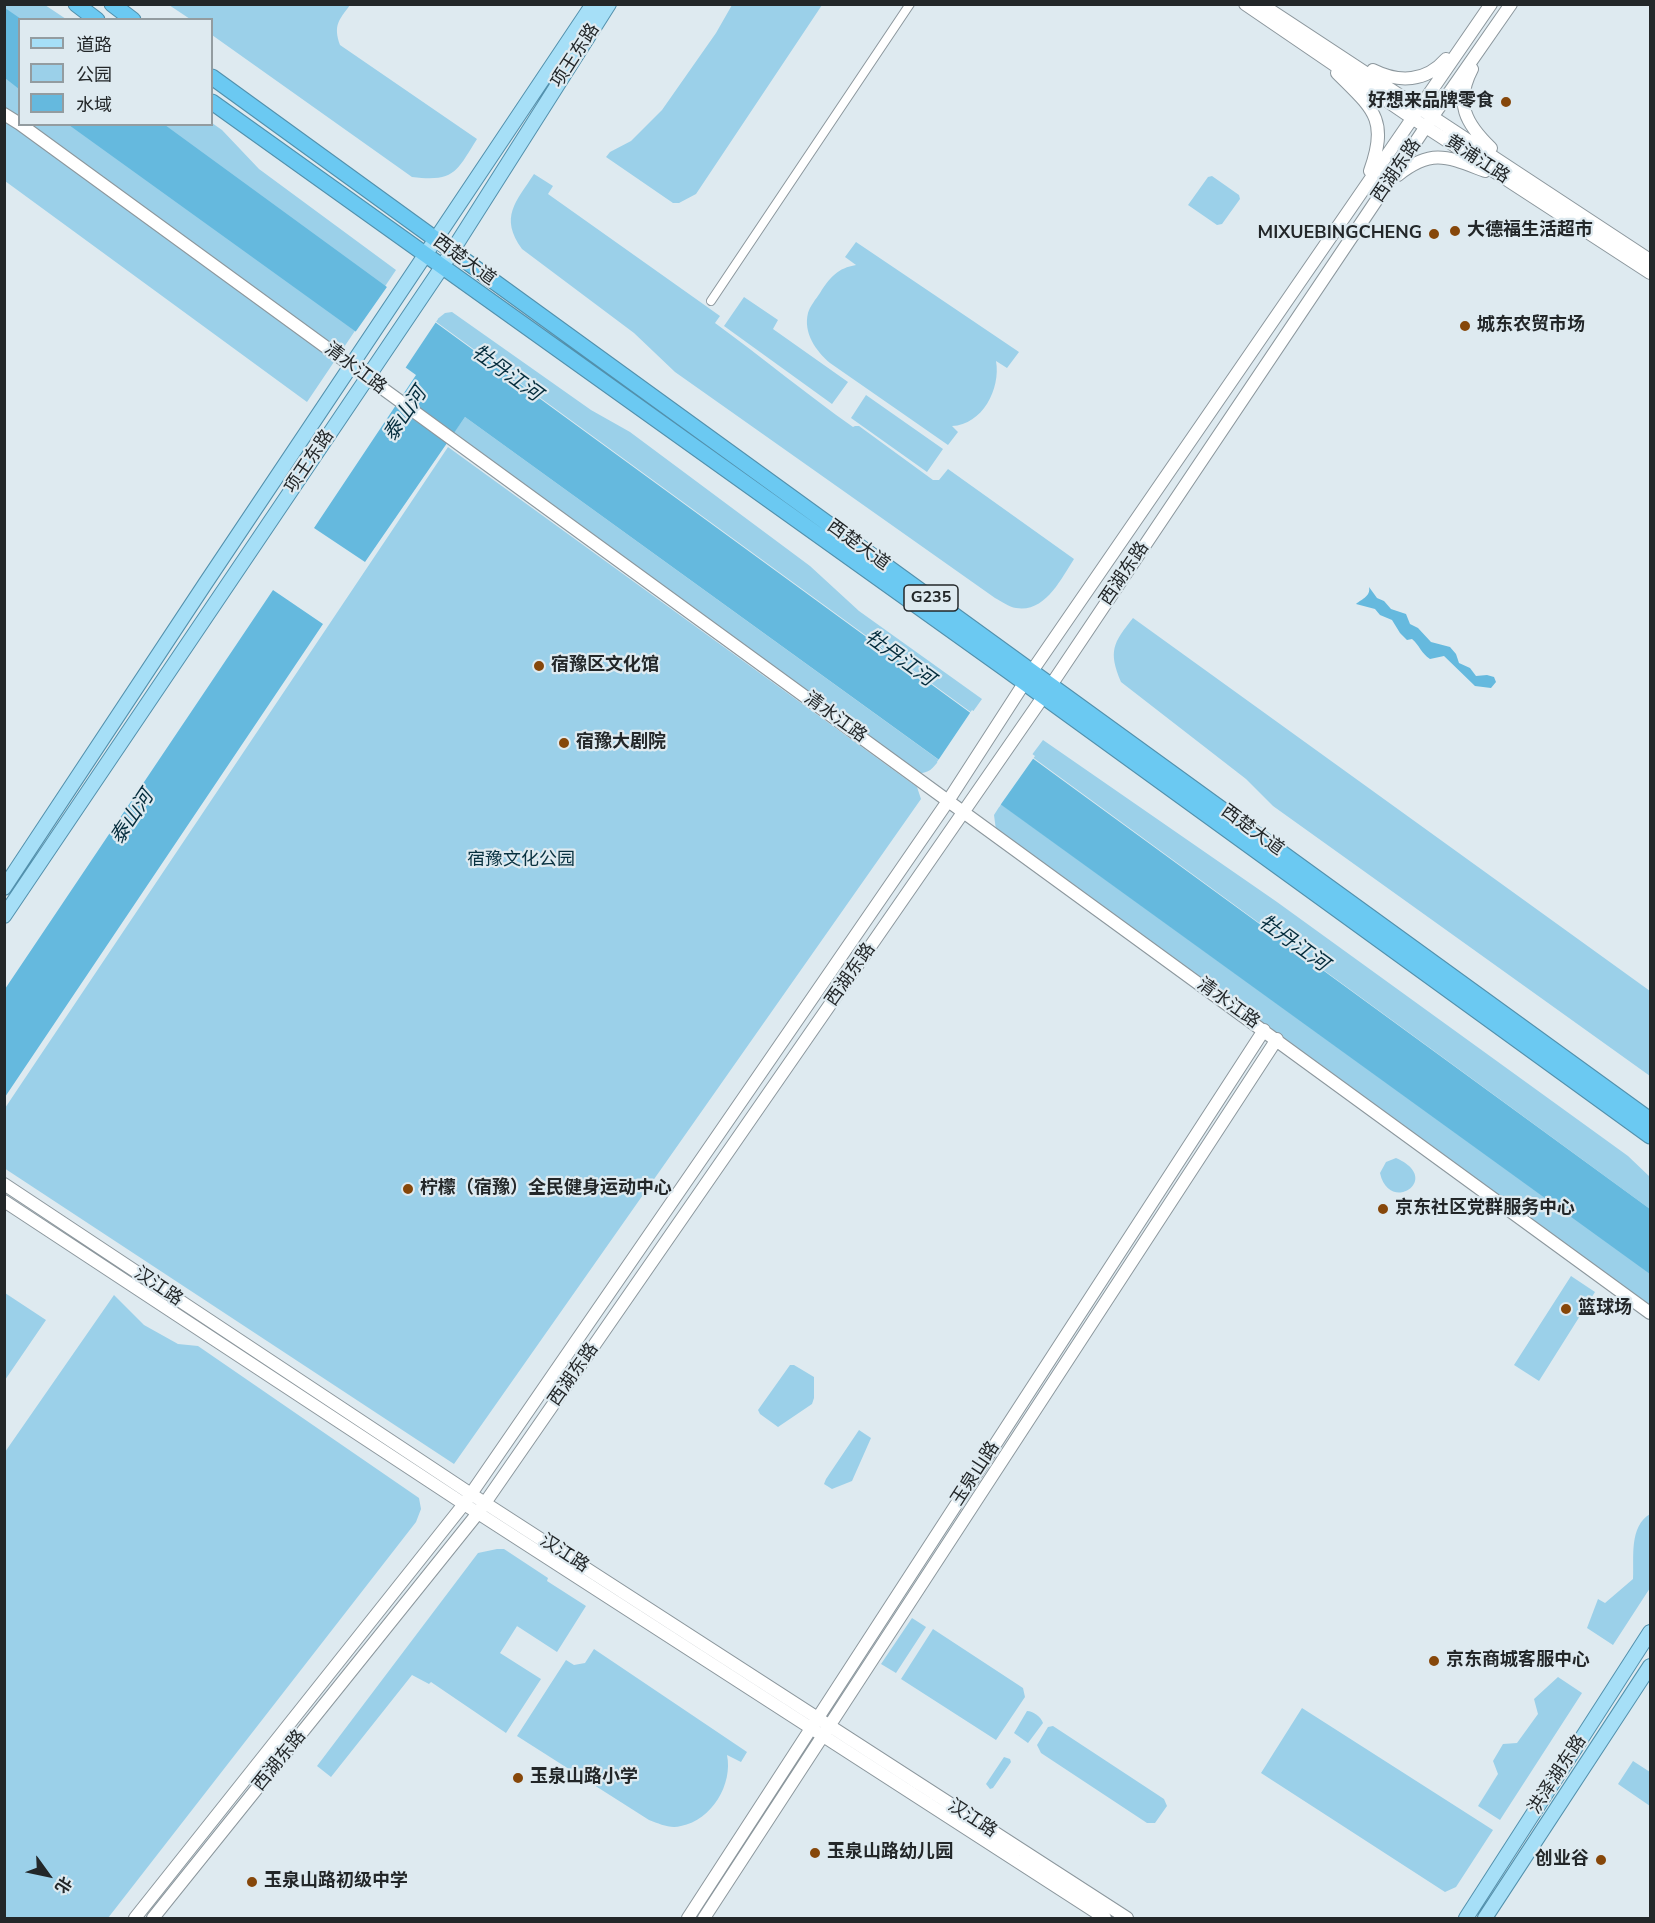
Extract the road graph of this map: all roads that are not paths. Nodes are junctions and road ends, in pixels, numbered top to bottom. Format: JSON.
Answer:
{"nodes":[{"id":1,"x":76,"y":4,"type":"edge"},
{"id":2,"x":112,"y":4,"type":"edge"},
{"id":3,"x":594,"y":4,"type":"edge"},
{"id":4,"x":609,"y":4,"type":"edge"},
{"id":5,"x":910,"y":4,"type":"edge"},
{"id":6,"x":1245,"y":4,"type":"edge"},
{"id":7,"x":1261,"y":4,"type":"edge"},
{"id":8,"x":1491,"y":4,"type":"edge"},
{"id":9,"x":1508,"y":8,"type":"edge"},
{"id":10,"x":94,"y":18,"type":"edge"},
{"id":11,"x":130,"y":18,"type":"edge"},
{"id":12,"x":1314,"y":45,"type":"junction"},
{"id":13,"x":213,"y":78,"type":"edge"},
{"id":14,"x":213,"y":103,"type":"edge"},
{"id":15,"x":1416,"y":113,"type":"junction"},
{"id":16,"x":4,"y":114,"type":"edge"},
{"id":17,"x":1430,"y":122,"type":"junction"},
{"id":18,"x":18,"y":123,"type":"edge"},
{"id":19,"x":23,"y":126,"type":"edge"},
{"id":20,"x":1510,"y":175,"type":"junction"},
{"id":21,"x":1348,"y":210,"type":"junction"},
{"id":22,"x":1365,"y":219,"type":"junction"},
{"id":23,"x":436,"y":241,"type":"junction"},
{"id":24,"x":452,"y":252,"type":"junction"},
{"id":25,"x":425,"y":256,"type":"junction"},
{"id":26,"x":1650,"y":260,"type":"edge"},
{"id":27,"x":442,"y":267,"type":"junction"},
{"id":28,"x":1650,"y":273,"type":"edge"},
{"id":29,"x":711,"y":301,"type":"dead end"},
{"id":30,"x":352,"y":367,"type":"junction"},
{"id":31,"x":367,"y":378,"type":"junction"},
{"id":32,"x":1028,"y":677,"type":"junction"},
{"id":33,"x":1047,"y":691,"type":"junction"},
{"id":34,"x":948,"y":801,"type":"junction"},
{"id":35,"x":964,"y":812,"type":"junction"},
{"id":36,"x":4,"y":888,"type":"edge"},
{"id":37,"x":4,"y":916,"type":"edge"},
{"id":38,"x":1264,"y":1030,"type":"junction"},
{"id":39,"x":1277,"y":1039,"type":"junction"},
{"id":40,"x":1650,"y":1120,"type":"edge"},
{"id":41,"x":1650,"y":1136,"type":"edge"},
{"id":42,"x":4,"y":1184,"type":"edge"},
{"id":43,"x":4,"y":1201,"type":"edge"},
{"id":44,"x":1650,"y":1313,"type":"edge"},
{"id":45,"x":467,"y":1499,"type":"junction"},
{"id":46,"x":482,"y":1508,"type":"junction"},
{"id":47,"x":1650,"y":1632,"type":"edge"},
{"id":48,"x":1650,"y":1666,"type":"edge"},
{"id":49,"x":814,"y":1723,"type":"junction"},
{"id":50,"x":826,"y":1731,"type":"junction"},
{"id":51,"x":135,"y":1918,"type":"edge"},
{"id":52,"x":153,"y":1918,"type":"edge"},
{"id":53,"x":688,"y":1918,"type":"edge"},
{"id":54,"x":704,"y":1918,"type":"edge"},
{"id":55,"x":1105,"y":1918,"type":"edge"},
{"id":56,"x":1127,"y":1918,"type":"edge"},
{"id":57,"x":1466,"y":1918,"type":"edge"},
{"id":58,"x":1485,"y":1918,"type":"edge"}],
"edges":[{"from":1,"to":10,"type":"highway"},
{"from":2,"to":11,"type":"highway"},
{"from":3,"to":23,"type":"main road","name":"项王东路"},
{"from":4,"to":24,"type":"main road","name":"项王东路"},
{"from":5,"to":29,"type":"street"},
{"from":6,"to":12,"type":"street","name":"黄浦江路"},
{"from":7,"to":12,"type":"street","name":"黄浦江路"},
{"from":8,"to":12,"type":"street"},
{"from":8,"to":15,"type":"street","name":"西湖东路"},
{"from":9,"to":17,"type":"street","name":"西湖东路"},
{"from":9,"to":20,"type":"street"},
{"from":12,"to":15,"type":"street","name":"黄浦江路"},
{"from":12,"to":21,"type":"street"},
{"from":13,"to":23,"type":"highway","name":"西楚大道","number":"G235"},
{"from":14,"to":25,"type":"highway","name":"西楚大道","number":"G235"},
{"from":15,"to":17,"type":"street","name":"黄浦江路"},
{"from":15,"to":21,"type":"street","name":"西湖东路"},
{"from":16,"to":18,"type":"street","name":"清水江路"},
{"from":17,"to":20,"type":"street","name":"黄浦江路"},
{"from":17,"to":22,"type":"street","name":"西湖东路"},
{"from":19,"to":30,"type":"street","name":"清水江路"},
{"from":20,"to":22,"type":"street"},
{"from":20,"to":26,"type":"street","name":"黄浦江路"},
{"from":20,"to":28,"type":"street","name":"黄浦江路"},
{"from":21,"to":32,"type":"street","name":"西湖东路"},
{"from":22,"to":33,"type":"street","name":"西湖东路"},
{"from":23,"to":24,"type":"highway","name":"西楚大道","number":"G235"},
{"from":23,"to":25,"type":"main road","name":"项王东路"},
{"from":24,"to":27,"type":"main road","name":"项王东路"},
{"from":24,"to":32,"type":"highway","name":"西楚大道","number":"G235"},
{"from":25,"to":27,"type":"highway","name":"西楚大道","number":"G235"},
{"from":25,"to":30,"type":"main road","name":"项王东路"},
{"from":27,"to":31,"type":"main road","name":"项王东路"},
{"from":27,"to":32,"type":"highway","name":"西楚大道","number":"G235"},
{"from":30,"to":31,"type":"street","name":"清水江路"},
{"from":30,"to":36,"type":"main road","name":"项王东路"},
{"from":31,"to":34,"type":"street","name":"清水江路"},
{"from":31,"to":37,"type":"main road","name":"项王东路"},
{"from":32,"to":33,"type":"highway","name":"西楚大道","number":"G235"},
{"from":32,"to":34,"type":"street","name":"西湖东路"},
{"from":33,"to":35,"type":"street","name":"西湖东路"},
{"from":33,"to":40,"type":"highway","name":"西楚大道","number":"G235"},
{"from":33,"to":41,"type":"highway","name":"西楚大道","number":"G235"},
{"from":34,"to":35,"type":"street","name":"清水江路"},
{"from":34,"to":45,"type":"street","name":"西湖东路"},
{"from":35,"to":38,"type":"street","name":"清水江路"},
{"from":35,"to":46,"type":"street","name":"西湖东路"},
{"from":38,"to":39,"type":"street","name":"清水江路"},
{"from":38,"to":49,"type":"street","name":"玉泉山路"},
{"from":39,"to":44,"type":"street","name":"清水江路"},
{"from":39,"to":50,"type":"street","name":"玉泉山路"},
{"from":42,"to":45,"type":"street","name":"汉江路"},
{"from":43,"to":45,"type":"street","name":"汉江路"},
{"from":45,"to":46,"type":"street","name":"汉江路"},
{"from":45,"to":51,"type":"street","name":"西湖东路"},
{"from":46,"to":49,"type":"street","name":"汉江路"},
{"from":46,"to":52,"type":"street","name":"西湖东路"},
{"from":47,"to":57,"type":"main road","name":"洪泽湖东路"},
{"from":48,"to":58,"type":"main road","name":"洪泽湖东路"},
{"from":49,"to":50,"type":"street","name":"汉江路"},
{"from":49,"to":53,"type":"street","name":"玉泉山路"},
{"from":50,"to":54,"type":"street","name":"玉泉山路"},
{"from":50,"to":55,"type":"street","name":"汉江路"},
{"from":50,"to":56,"type":"street","name":"汉江路"}]}
